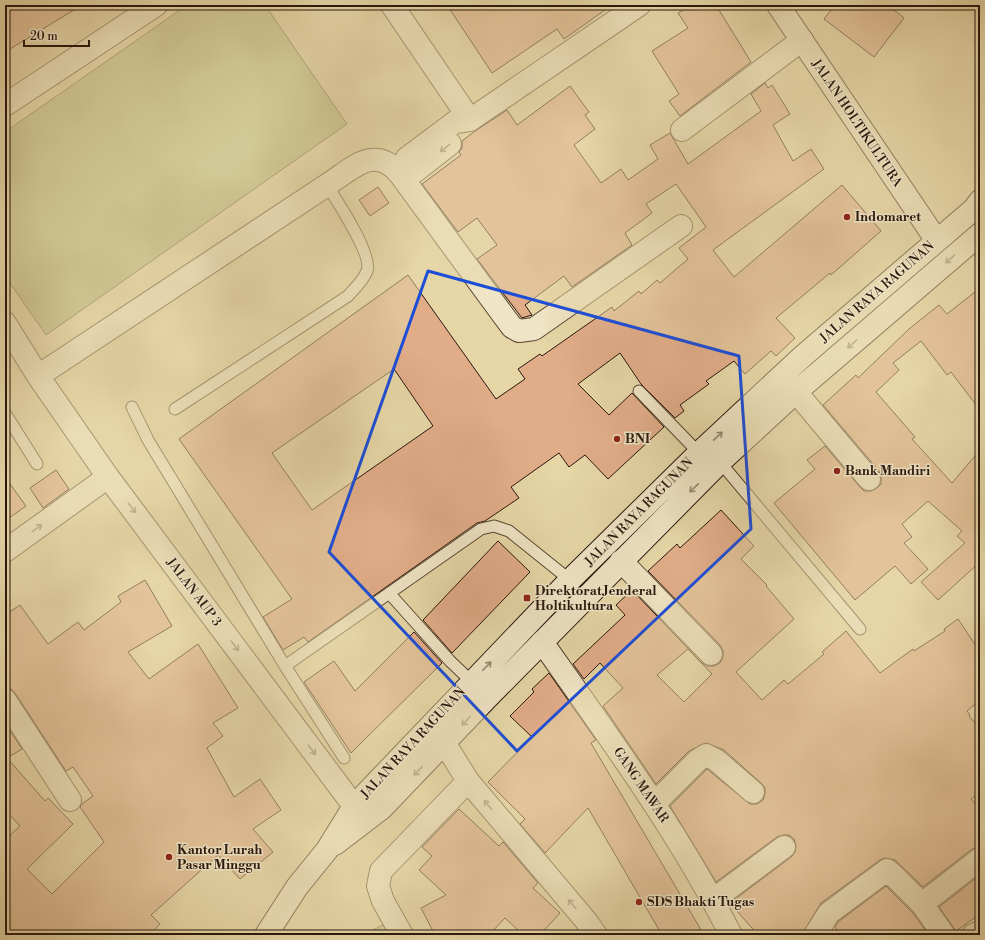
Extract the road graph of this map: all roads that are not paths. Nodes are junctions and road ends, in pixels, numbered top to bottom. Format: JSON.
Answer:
{"nodes":[{"id":1,"x":156,"y":5,"type":"edge"},
{"id":2,"x":392,"y":5,"type":"edge"},
{"id":3,"x":639,"y":5,"type":"edge"},
{"id":4,"x":778,"y":5,"type":"edge"},
{"id":5,"x":802,"y":40,"type":"junction"},
{"id":6,"x":5,"y":105,"type":"edge"},
{"id":7,"x":470,"y":120,"type":"junction"},
{"id":8,"x":682,"y":130,"type":"dead end"},
{"id":9,"x":399,"y":173,"type":"junction"},
{"id":10,"x":327,"y":185,"type":"junction"},
{"id":11,"x":980,"y":201,"type":"edge"},
{"id":12,"x":681,"y":226,"type":"dead end"},
{"id":13,"x":980,"y":234,"type":"edge"},
{"id":14,"x":937,"y":241,"type":"junction"},
{"id":15,"x":8,"y":336,"type":"edge"},
{"id":16,"x":38,"y":376,"type":"junction"},
{"id":17,"x":639,"y":391,"type":"dead end"},
{"id":18,"x":796,"y":392,"type":"junction"},
{"id":19,"x":132,"y":407,"type":"dead end"},
{"id":20,"x":175,"y":409,"type":"dead end"},
{"id":21,"x":5,"y":413,"type":"edge"},
{"id":22,"x":699,"y":453,"type":"junction"},
{"id":23,"x":720,"y":462,"type":"junction"},
{"id":24,"x":37,"y":464,"type":"dead end"},
{"id":25,"x":108,"y":477,"type":"junction"},
{"id":26,"x":869,"y":479,"type":"dead end"},
{"id":27,"x":5,"y":551,"type":"edge"},
{"id":28,"x":621,"y":561,"type":"junction"},
{"id":29,"x":570,"y":580,"type":"junction"},
{"id":30,"x":389,"y":593,"type":"junction"},
{"id":31,"x":860,"y":629,"type":"dead end"},
{"id":32,"x":542,"y":642,"type":"junction"},
{"id":33,"x":711,"y":654,"type":"dead end"},
{"id":34,"x":285,"y":666,"type":"junction"},
{"id":35,"x":471,"y":681,"type":"junction"},
{"id":36,"x":488,"y":697,"type":"junction"},
{"id":37,"x":5,"y":700,"type":"edge"},
{"id":38,"x":430,"y":726,"type":"junction"},
{"id":39,"x":445,"y":744,"type":"junction"},
{"id":40,"x":344,"y":758,"type":"dead end"},
{"id":41,"x":468,"y":781,"type":"junction"},
{"id":42,"x":752,"y":792,"type":"dead end"},
{"id":43,"x":70,"y":800,"type":"dead end"},
{"id":44,"x":655,"y":803,"type":"junction"},
{"id":45,"x":354,"y":806,"type":"junction"},
{"id":46,"x":784,"y":848,"type":"dead end"},
{"id":47,"x":327,"y":850,"type":"junction"},
{"id":48,"x":980,"y":859,"type":"edge"},
{"id":49,"x":713,"y":900,"type":"junction"},
{"id":50,"x":922,"y":904,"type":"junction"},
{"id":51,"x":980,"y":932,"type":"edge"},
{"id":52,"x":266,"y":935,"type":"edge"},
{"id":53,"x":402,"y":935,"type":"edge"},
{"id":54,"x":596,"y":935,"type":"edge"},
{"id":55,"x":730,"y":935,"type":"edge"},
{"id":56,"x":816,"y":935,"type":"edge"},
{"id":57,"x":944,"y":935,"type":"edge"},
{"id":58,"x":972,"y":935,"type":"edge"}],
"edges":[{"from":1,"to":6,"type":"street"},
{"from":2,"to":7,"type":"street"},
{"from":3,"to":7,"type":"street"},
{"from":4,"to":5,"type":"street","name":"JALAN HOLTIKULTURA"},
{"from":5,"to":8,"type":"street"},
{"from":5,"to":14,"type":"street","name":"JALAN HOLTIKULTURA"},
{"from":7,"to":9,"type":"street"},
{"from":9,"to":10,"type":"street"},
{"from":9,"to":12,"type":"street"},
{"from":10,"to":16,"type":"street"},
{"from":10,"to":20,"type":"lane"},
{"from":11,"to":14,"type":"street","name":"JALAN RAYA RAGUNAN"},
{"from":13,"to":18,"type":"street","name":"JALAN RAYA RAGUNAN","one_way":true},
{"from":22,"to":14,"type":"street","name":"JALAN RAYA RAGUNAN","one_way":true},
{"from":15,"to":16,"type":"street","name":"JALAN AUP 3"},
{"from":16,"to":25,"type":"street","name":"JALAN AUP 3"},
{"from":17,"to":22,"type":"lane"},
{"from":18,"to":23,"type":"street","name":"JALAN RAYA RAGUNAN"},
{"from":18,"to":26,"type":"street"},
{"from":19,"to":34,"type":"lane"},
{"from":21,"to":24,"type":"lane"},
{"from":22,"to":29,"type":"street","name":"JALAN RAYA RAGUNAN"},
{"from":23,"to":28,"type":"street","name":"JALAN RAYA RAGUNAN","one_way":true},
{"from":23,"to":31,"type":"lane"},
{"from":27,"to":25,"type":"street","one_way":true},
{"from":25,"to":45,"type":"street","name":"JALAN AUP 3","one_way":true},
{"from":28,"to":32,"type":"street","name":"JALAN RAYA RAGUNAN"},
{"from":28,"to":33,"type":"street"},
{"from":29,"to":30,"type":"lane"},
{"from":35,"to":29,"type":"street","name":"JALAN RAYA RAGUNAN","one_way":true},
{"from":30,"to":34,"type":"lane"},
{"from":30,"to":35,"type":"lane"},
{"from":32,"to":36,"type":"street","name":"JALAN RAYA RAGUNAN"},
{"from":32,"to":44,"type":"street","name":"GANG MAWAR"},
{"from":34,"to":40,"type":"lane"},
{"from":35,"to":36,"type":"lane"},
{"from":35,"to":38,"type":"street","name":"JALAN RAYA RAGUNAN"},
{"from":36,"to":39,"type":"street","name":"JALAN RAYA RAGUNAN","one_way":true},
{"from":37,"to":43,"type":"street"},
{"from":38,"to":39,"type":"street"},
{"from":38,"to":45,"type":"street","name":"JALAN RAYA RAGUNAN"},
{"from":39,"to":41,"type":"street"},
{"from":39,"to":47,"type":"street","name":"JALAN RAYA RAGUNAN","one_way":true},
{"from":41,"to":53,"type":"street"},
{"from":54,"to":41,"type":"street","one_way":true},
{"from":42,"to":44,"type":"street"},
{"from":44,"to":49,"type":"street","name":"GANG MAWAR"},
{"from":45,"to":47,"type":"street","name":"JALAN RAYA RAGUNAN"},
{"from":46,"to":49,"type":"street"},
{"from":47,"to":52,"type":"street","name":"JALAN RAYA RAGUNAN"},
{"from":48,"to":50,"type":"street"},
{"from":49,"to":55,"type":"street","name":"GANG MAWAR"},
{"from":50,"to":56,"type":"street"},
{"from":50,"to":57,"type":"street"},
{"from":51,"to":58,"type":"street"}]}
